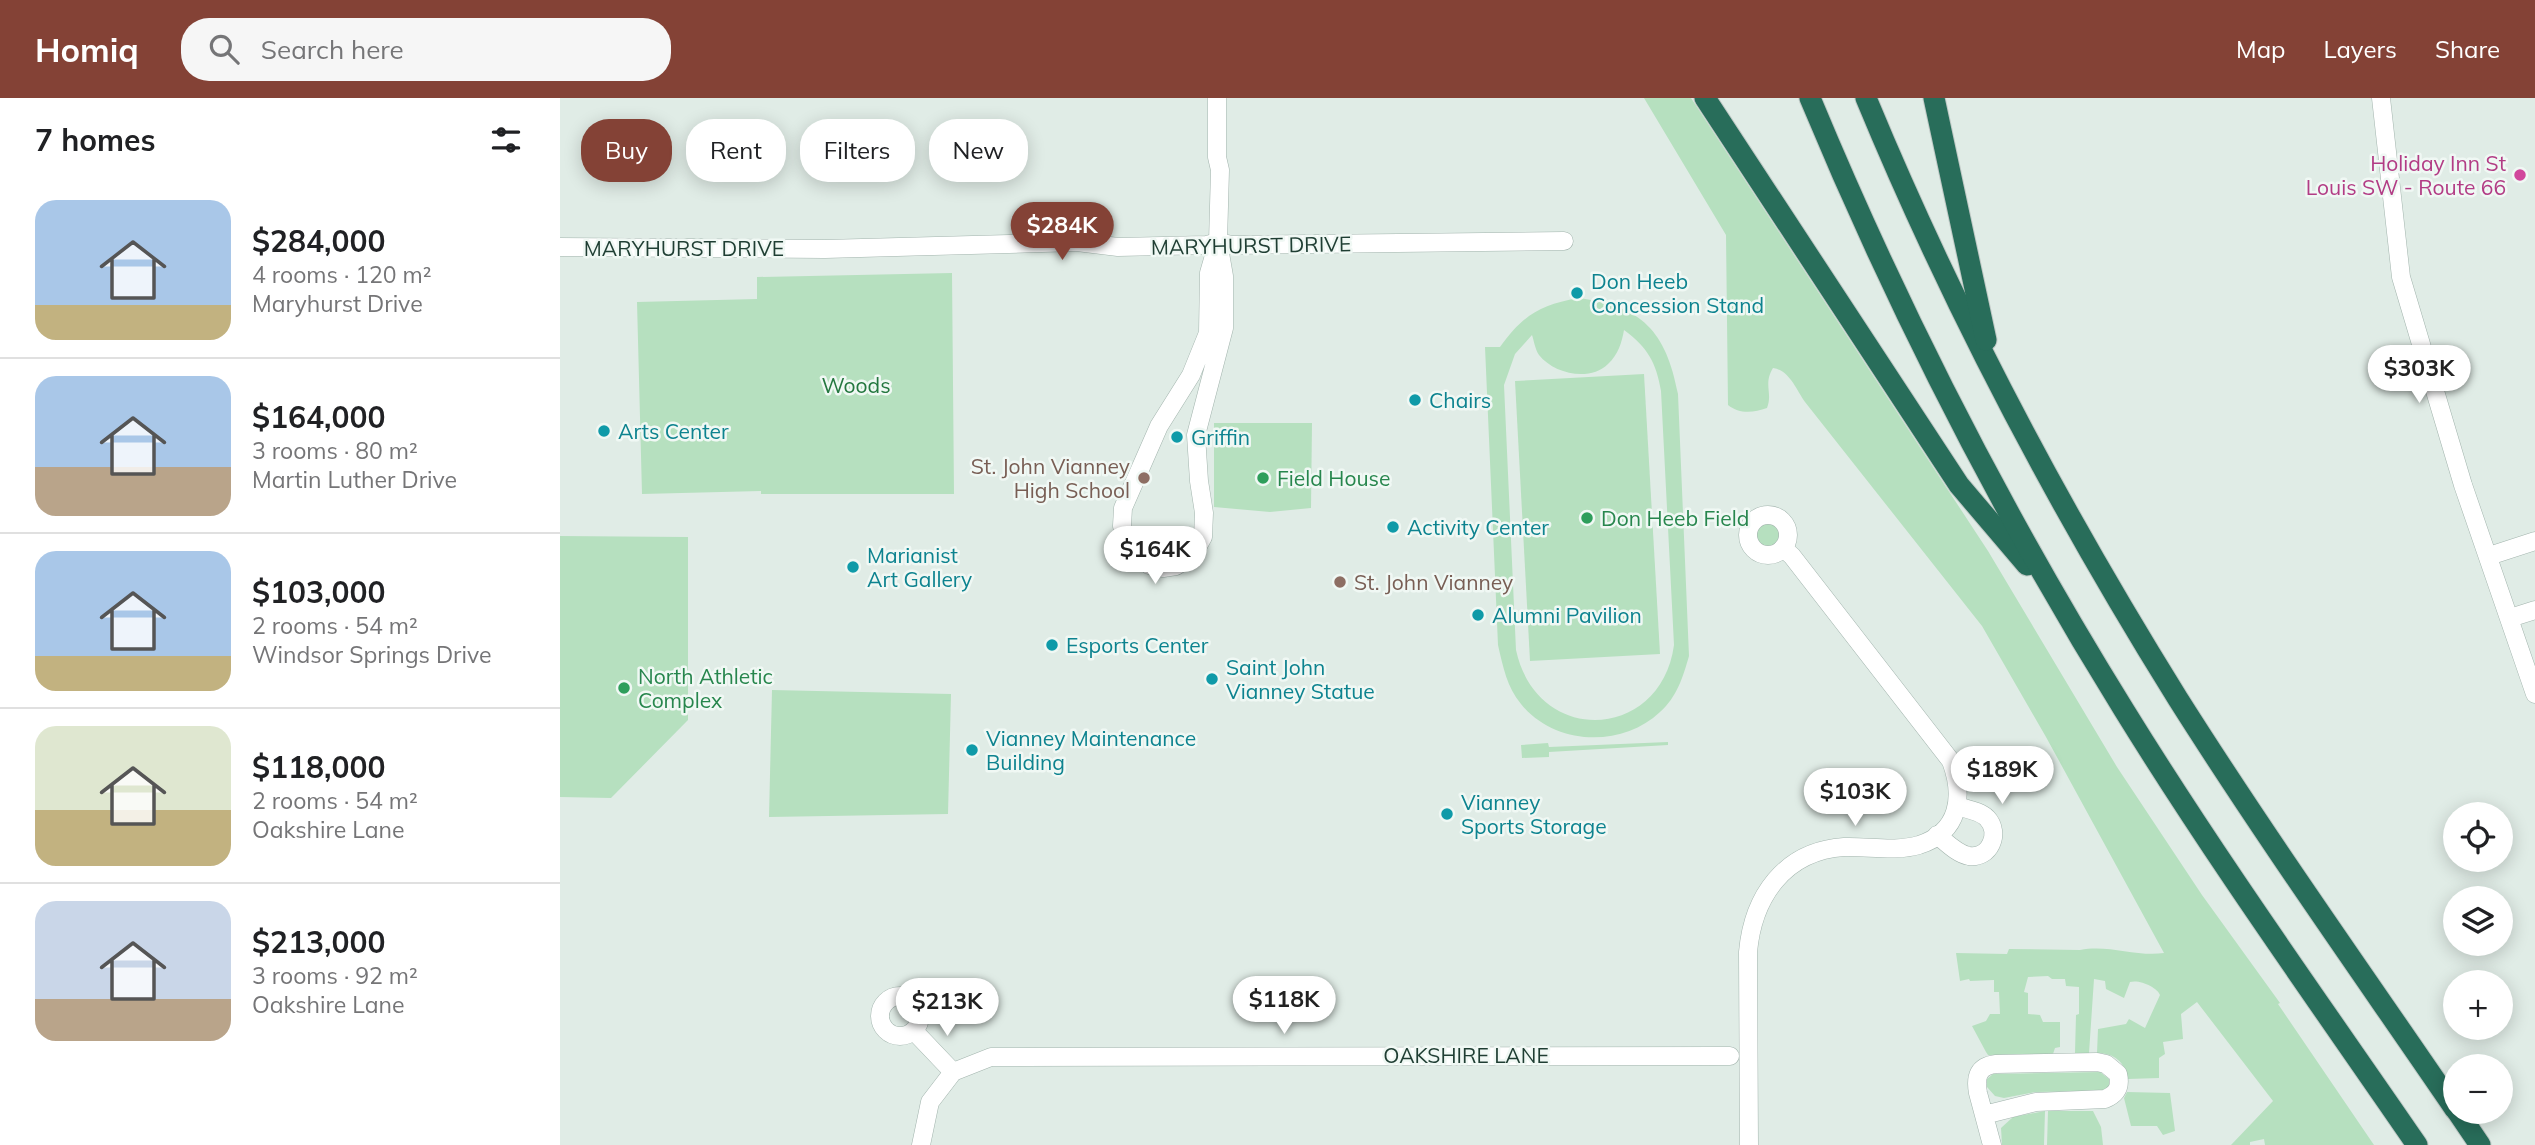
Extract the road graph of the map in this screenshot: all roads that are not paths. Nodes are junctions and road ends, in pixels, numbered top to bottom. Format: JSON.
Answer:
{"nodes":[{"id":1,"x":1217,"y":98,"type":"edge"},
{"id":2,"x":1705,"y":98,"type":"edge"},
{"id":3,"x":1810,"y":98,"type":"edge"},
{"id":4,"x":1866,"y":98,"type":"edge"},
{"id":5,"x":1934,"y":98,"type":"edge"},
{"id":6,"x":2381,"y":98,"type":"edge"},
{"id":7,"x":1564,"y":241,"type":"dead end"},
{"id":8,"x":1218,"y":242,"type":"junction"},
{"id":9,"x":560,"y":247,"type":"edge"},
{"id":10,"x":1993,"y":369,"type":"junction"},
{"id":11,"x":2535,"y":541,"type":"edge"},
{"id":12,"x":1783,"y":548,"type":"dead end"},
{"id":13,"x":2489,"y":556,"type":"junction"},
{"id":14,"x":2058,"y":601,"type":"junction"},
{"id":15,"x":2535,"y":610,"type":"edge"},
{"id":16,"x":2510,"y":618,"type":"junction"},
{"id":17,"x":2535,"y":694,"type":"edge"},
{"id":18,"x":1957,"y":806,"type":"junction"},
{"id":19,"x":1937,"y":835,"type":"junction"},
{"id":20,"x":914,"y":1031,"type":"dead end"},
{"id":21,"x":1730,"y":1056,"type":"dead end"},
{"id":22,"x":953,"y":1072,"type":"junction"},
{"id":23,"x":2443,"y":1091,"type":"edge"},
{"id":24,"x":1984,"y":1115,"type":"junction"},
{"id":25,"x":2466,"y":1124,"type":"edge"},
{"id":26,"x":920,"y":1145,"type":"edge"},
{"id":27,"x":1749,"y":1145,"type":"edge"},
{"id":28,"x":1992,"y":1145,"type":"edge"},
{"id":29,"x":2417,"y":1145,"type":"edge"},
{"id":30,"x":2480,"y":1145,"type":"edge"}],
"edges":[{"from":1,"to":8,"type":"street"},
{"from":2,"to":14,"type":"highway"},
{"from":3,"to":14,"type":"highway"},
{"from":4,"to":10,"type":"highway"},
{"from":5,"to":10,"type":"highway"},
{"from":6,"to":13,"type":"street"},
{"from":7,"to":8,"type":"street","name":"MARYHURST DRIVE"},
{"from":8,"to":8,"type":"street"},
{"from":8,"to":9,"type":"street","name":"MARYHURST DRIVE"},
{"from":10,"to":23,"type":"highway"},
{"from":11,"to":13,"type":"street"},
{"from":12,"to":18,"type":"street"},
{"from":13,"to":16,"type":"street"},
{"from":14,"to":29,"type":"highway"},
{"from":15,"to":16,"type":"street"},
{"from":16,"to":17,"type":"street"},
{"from":18,"to":19,"type":"street"},
{"from":18,"to":19,"type":"street"},
{"from":19,"to":27,"type":"street"},
{"from":20,"to":22,"type":"street"},
{"from":21,"to":22,"type":"street","name":"OAKSHIRE LANE"},
{"from":22,"to":26,"type":"street"},
{"from":24,"to":24,"type":"street"},
{"from":24,"to":28,"type":"street"},
{"from":25,"to":30,"type":"highway"}]}
